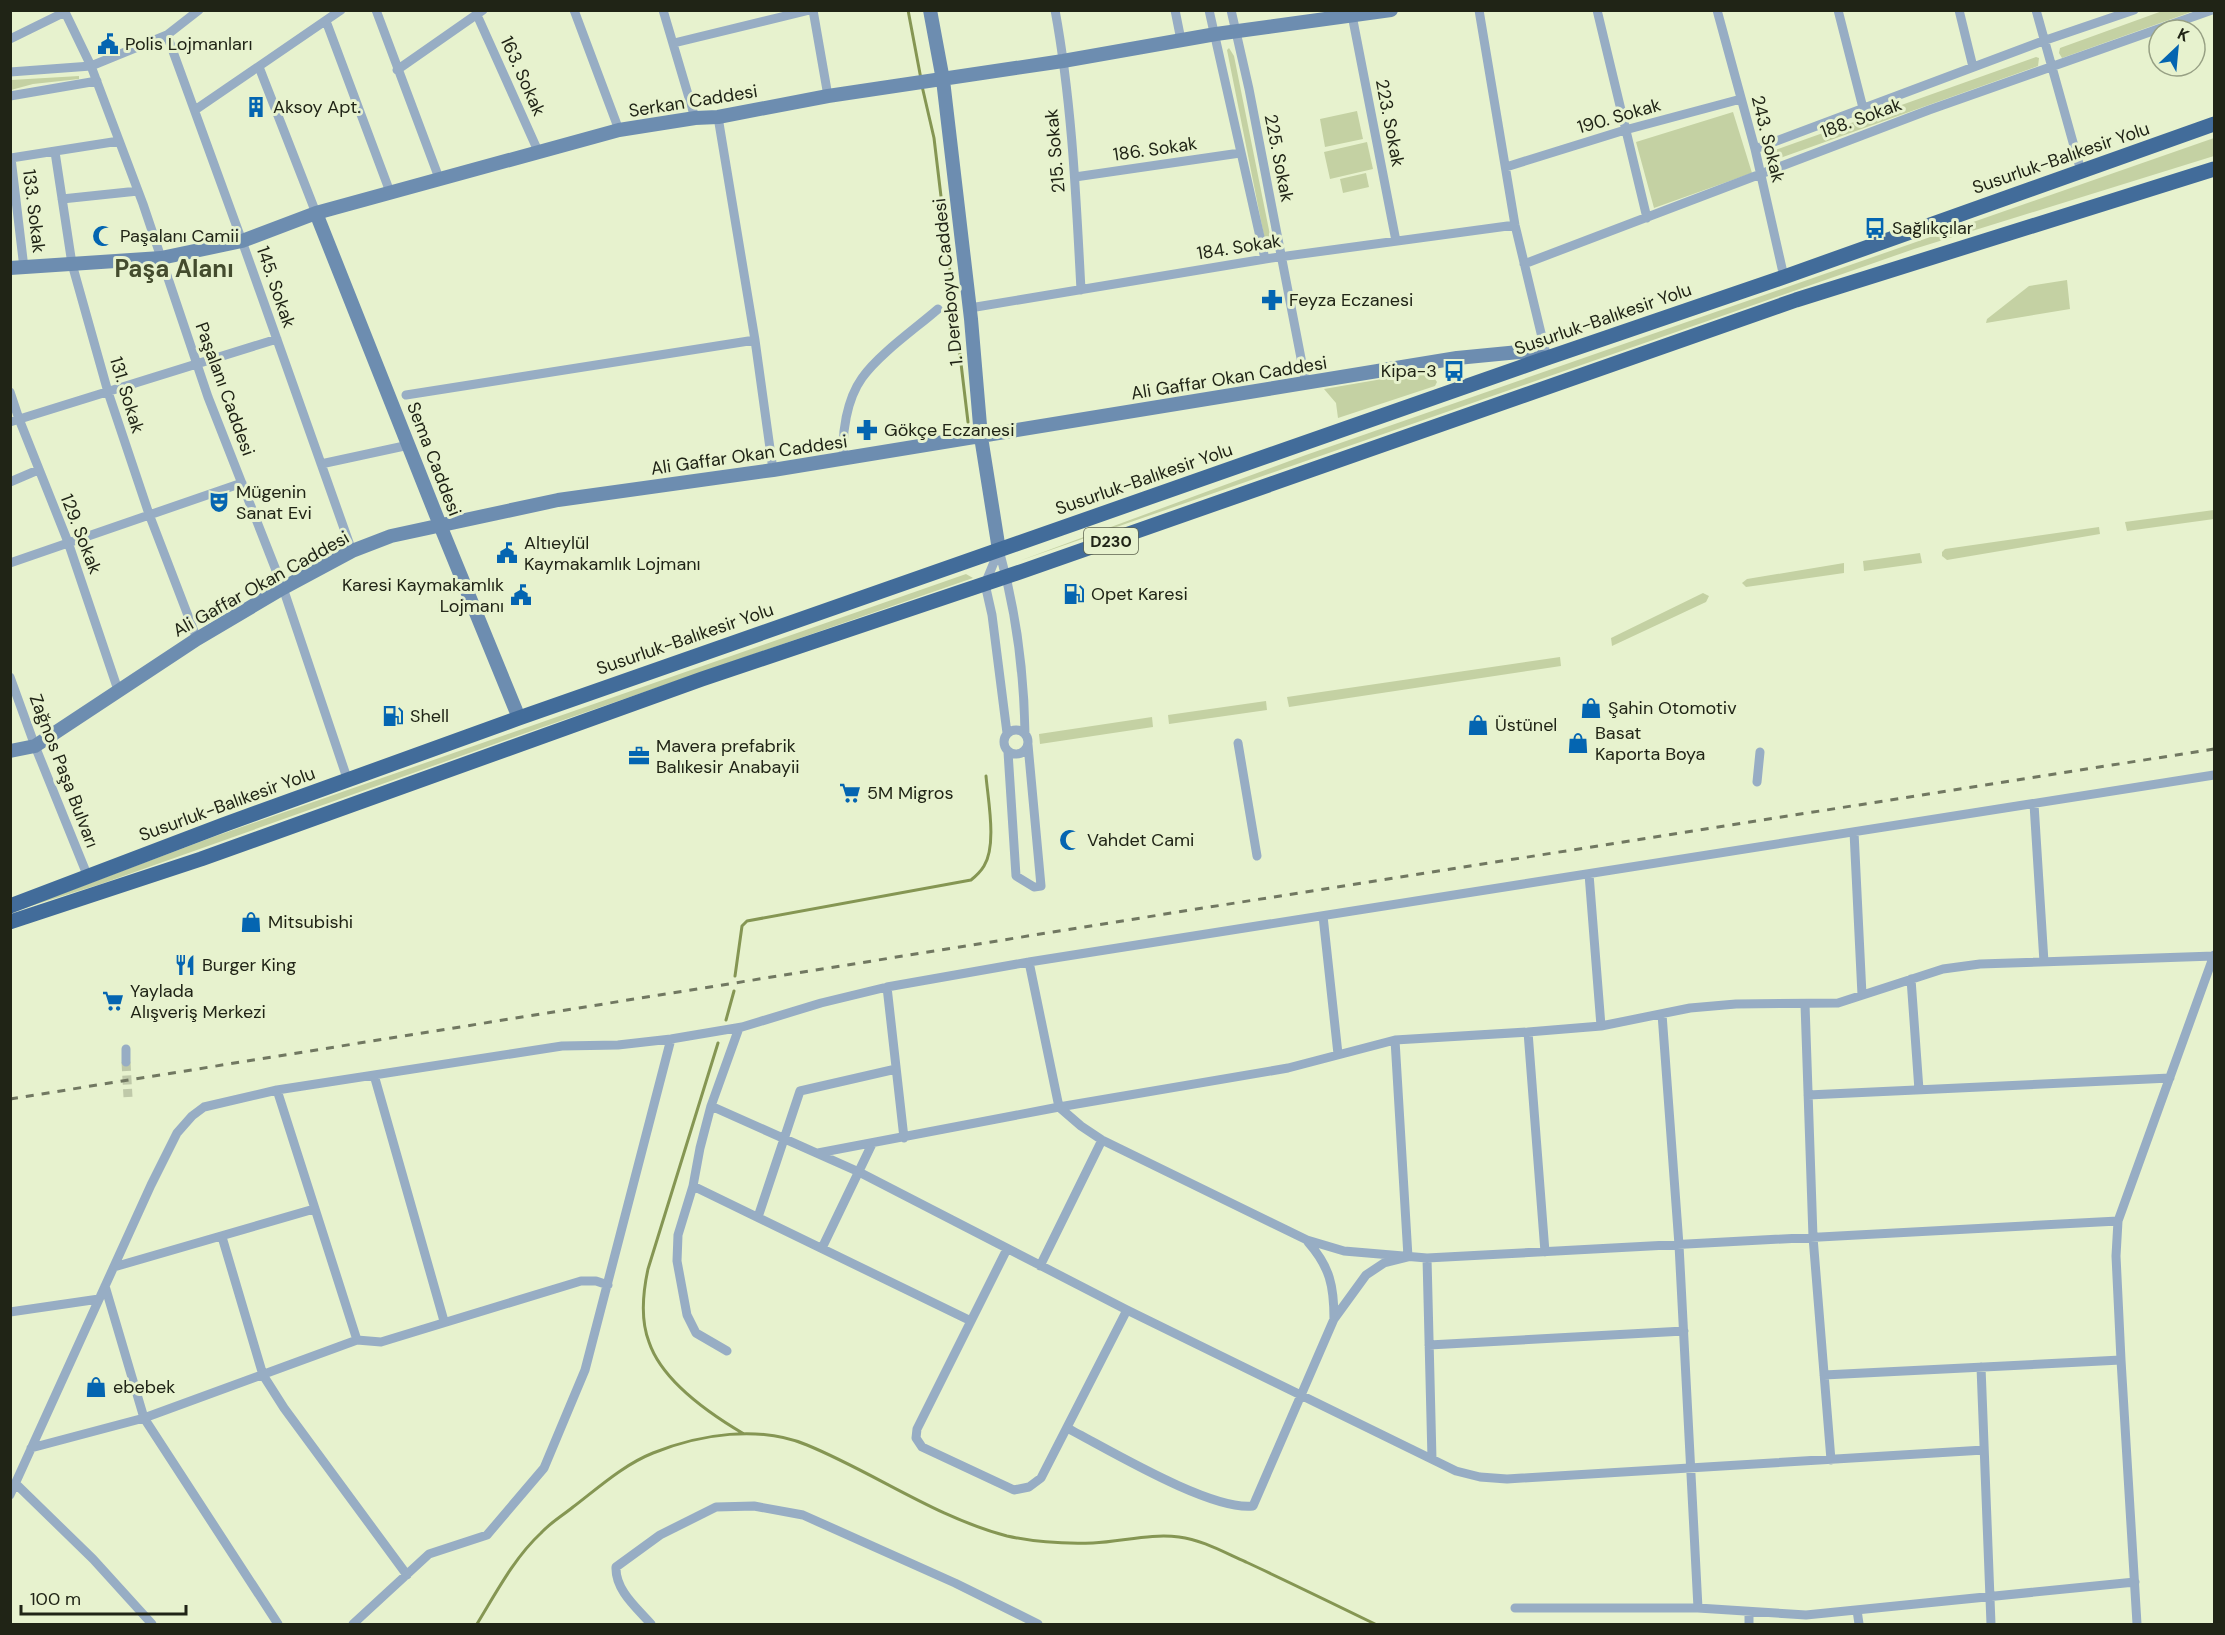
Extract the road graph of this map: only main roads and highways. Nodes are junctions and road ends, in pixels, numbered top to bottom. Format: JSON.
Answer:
{"nodes":[{"id":1,"x":930,"y":10,"type":"edge"},
{"id":2,"x":1391,"y":10,"type":"edge"},
{"id":3,"x":1352,"y":13,"type":"edge"},
{"id":4,"x":943,"y":80,"type":"junction"},
{"id":5,"x":2214,"y":124,"type":"edge"},
{"id":6,"x":2214,"y":170,"type":"edge"},
{"id":7,"x":316,"y":213,"type":"junction"},
{"id":8,"x":17,"y":268,"type":"edge"},
{"id":9,"x":1547,"y":358,"type":"junction"},
{"id":10,"x":981,"y":437,"type":"junction"},
{"id":11,"x":440,"y":525,"type":"junction"},
{"id":12,"x":999,"y":550,"type":"junction"},
{"id":13,"x":519,"y":718,"type":"junction"},
{"id":14,"x":10,"y":751,"type":"edge"},
{"id":15,"x":151,"y":876,"type":"junction"},
{"id":16,"x":88,"y":877,"type":"junction"},
{"id":17,"x":10,"y":900,"type":"edge"},
{"id":18,"x":10,"y":906,"type":"edge"},
{"id":19,"x":10,"y":922,"type":"edge"},
{"id":20,"x":10,"y":933,"type":"edge"}],
"edges":[{"from":1,"to":4,"type":"main road","name":"1. Dereboyu Caddesi"},
{"from":2,"to":3,"type":"main road","name":"Serkan Caddesi"},
{"from":3,"to":4,"type":"main road","name":"Serkan Caddesi"},
{"from":4,"to":7,"type":"main road","name":"Serkan Caddesi"},
{"from":4,"to":10,"type":"main road","name":"1. Dereboyu Caddesi"},
{"from":5,"to":9,"type":"highway","name":"Susurluk-Balıkesir Yolu","number":"D230"},
{"from":6,"to":15,"type":"highway","number":"D230"},
{"from":7,"to":8,"type":"main road","name":"Serkan Caddesi"},
{"from":7,"to":11,"type":"main road","name":"Sema Caddesi"},
{"from":9,"to":10,"type":"main road","name":"Ali Gaffar Okan Caddesi"},
{"from":9,"to":12,"type":"highway","name":"Susurluk-Balıkesir Yolu","number":"D230"},
{"from":10,"to":11,"type":"main road","name":"Ali Gaffar Okan Caddesi"},
{"from":10,"to":12,"type":"main road","name":"1. Dereboyu Caddesi"},
{"from":11,"to":13,"type":"main road","name":"Sema Caddesi"},
{"from":11,"to":14,"type":"main road","name":"Ali Gaffar Okan Caddesi"},
{"from":12,"to":13,"type":"highway","name":"Susurluk-Balıkesir Yolu","number":"D230"},
{"from":13,"to":16,"type":"highway","name":"Susurluk-Balıkesir Yolu","number":"D230"},
{"from":15,"to":19,"type":"highway","number":"D230"},
{"from":15,"to":20,"type":"highway"},
{"from":16,"to":17,"type":"highway","name":"Susurluk-Balıkesir Yolu"},
{"from":16,"to":18,"type":"highway","name":"Susurluk-Balıkesir Yolu","number":"D230"}]}
